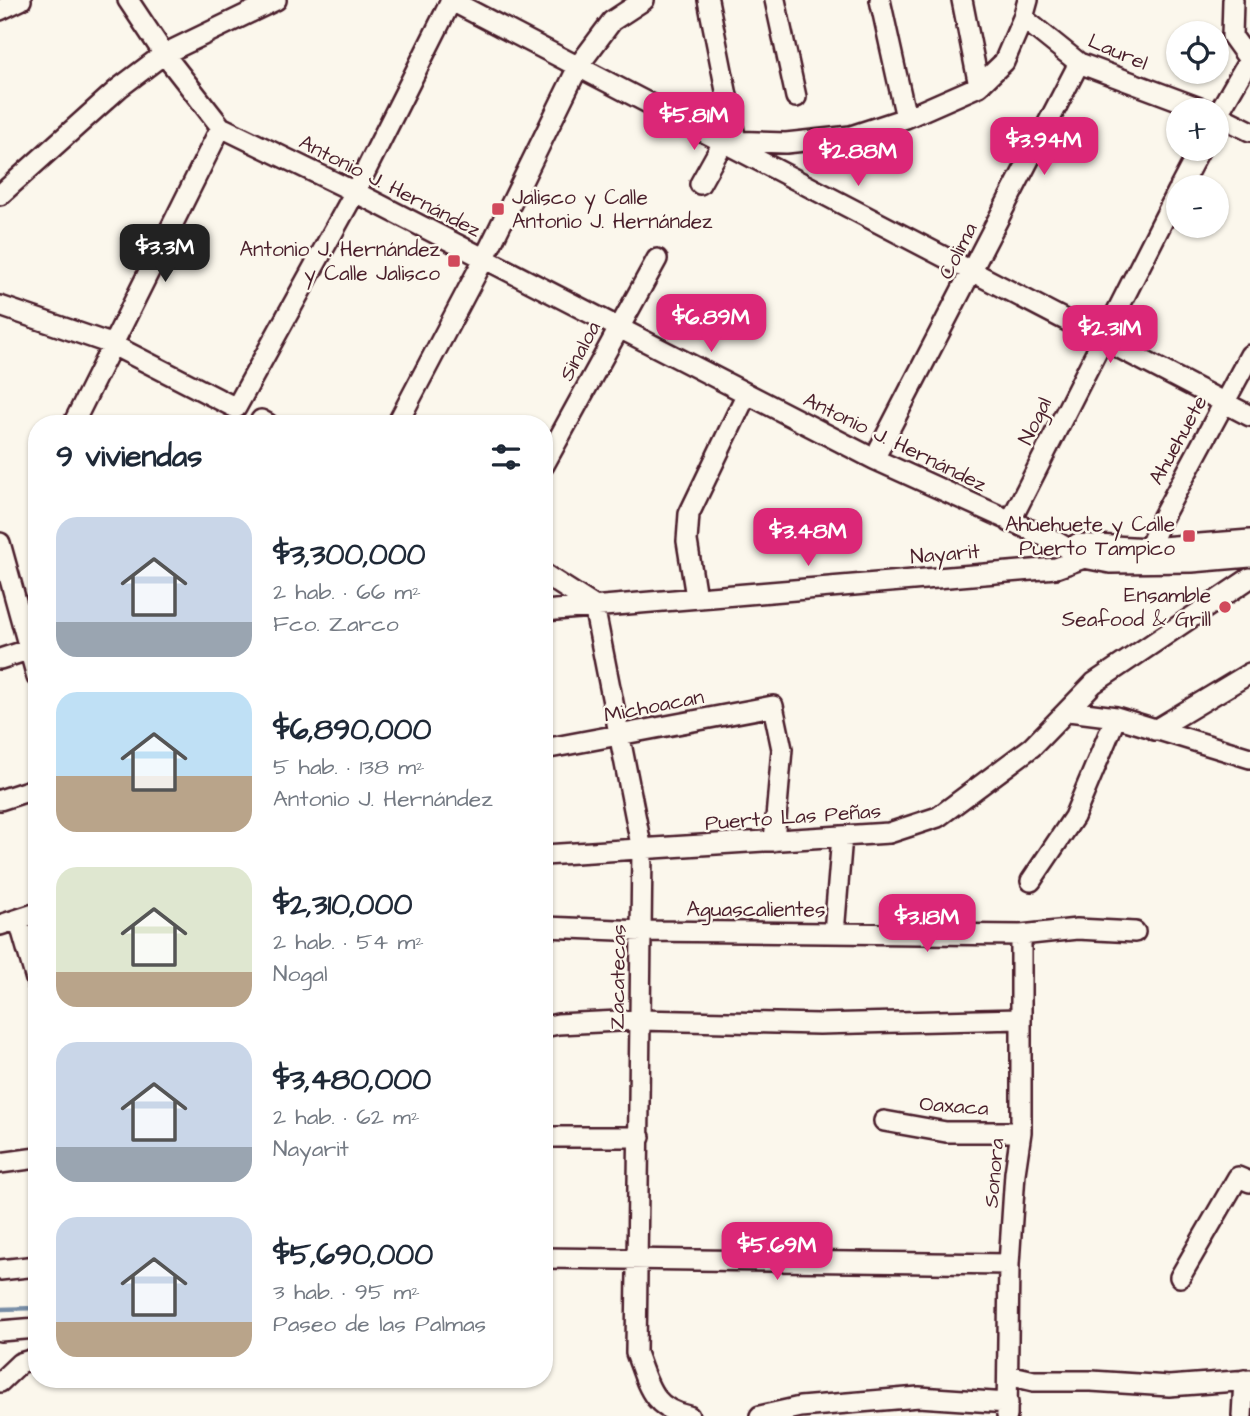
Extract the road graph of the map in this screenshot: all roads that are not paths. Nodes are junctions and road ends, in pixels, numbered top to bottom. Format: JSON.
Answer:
{"nodes":[{"id":1,"x":21,"y":0,"type":"edge"},
{"id":2,"x":128,"y":0,"type":"edge"},
{"id":3,"x":276,"y":0,"type":"edge"},
{"id":4,"x":644,"y":0,"type":"edge"},
{"id":5,"x":708,"y":0,"type":"edge"},
{"id":6,"x":775,"y":0,"type":"edge"},
{"id":7,"x":880,"y":0,"type":"edge"},
{"id":8,"x":962,"y":0,"type":"edge"},
{"id":9,"x":1233,"y":0,"type":"edge"},
{"id":10,"x":451,"y":1,"type":"edge"},
{"id":11,"x":1026,"y":9,"type":"edge"},
{"id":12,"x":0,"y":10,"type":"edge"},
{"id":13,"x":164,"y":54,"type":"junction"},
{"id":14,"x":1249,"y":60,"type":"edge"},
{"id":15,"x":1079,"y":63,"type":"junction"},
{"id":16,"x":579,"y":65,"type":"junction"},
{"id":17,"x":979,"y":86,"type":"junction"},
{"id":18,"x":796,"y":97,"type":"dead end"},
{"id":19,"x":1172,"y":98,"type":"edge"},
{"id":20,"x":1224,"y":98,"type":"edge"},
{"id":21,"x":906,"y":118,"type":"junction"},
{"id":22,"x":1229,"y":121,"type":"edge"},
{"id":23,"x":221,"y":127,"type":"junction"},
{"id":24,"x":1250,"y":131,"type":"edge"},
{"id":25,"x":730,"y":141,"type":"junction"},
{"id":26,"x":700,"y":184,"type":"dead end"},
{"id":27,"x":355,"y":192,"type":"junction"},
{"id":28,"x":0,"y":195,"type":"edge"},
{"id":29,"x":1166,"y":214,"type":"edge"},
{"id":30,"x":657,"y":258,"type":"dead end"},
{"id":31,"x":484,"y":259,"type":"junction"},
{"id":32,"x":973,"y":273,"type":"junction"},
{"id":33,"x":0,"y":306,"type":"edge"},
{"id":34,"x":618,"y":327,"type":"junction"},
{"id":35,"x":1101,"y":338,"type":"junction"},
{"id":36,"x":111,"y":344,"type":"junction"},
{"id":37,"x":1250,"y":355,"type":"edge"},
{"id":38,"x":746,"y":395,"type":"junction"},
{"id":39,"x":1225,"y":403,"type":"junction"},
{"id":40,"x":76,"y":415,"type":"edge"},
{"id":41,"x":402,"y":415,"type":"edge"},
{"id":42,"x":1250,"y":415,"type":"edge"},
{"id":43,"x":553,"y":448,"type":"edge"},
{"id":44,"x":874,"y":459,"type":"junction"},
{"id":45,"x":1010,"y":522,"type":"junction"},
{"id":46,"x":1250,"y":540,"type":"edge"},
{"id":47,"x":0,"y":542,"type":"edge"},
{"id":48,"x":1150,"y":548,"type":"junction"},
{"id":49,"x":1086,"y":551,"type":"junction"},
{"id":50,"x":1250,"y":557,"type":"edge"},
{"id":51,"x":3,"y":563,"type":"edge"},
{"id":52,"x":1250,"y":578,"type":"edge"},
{"id":53,"x":553,"y":580,"type":"edge"},
{"id":54,"x":696,"y":597,"type":"junction"},
{"id":55,"x":594,"y":606,"type":"junction"},
{"id":56,"x":553,"y":610,"type":"edge"},
{"id":57,"x":28,"y":634,"type":"edge"},
{"id":58,"x":28,"y":650,"type":"edge"},
{"id":59,"x":0,"y":659,"type":"edge"},
{"id":60,"x":1250,"y":674,"type":"edge"},
{"id":61,"x":1069,"y":711,"type":"junction"},
{"id":62,"x":1116,"y":717,"type":"junction"},
{"id":63,"x":1155,"y":730,"type":"junction"},
{"id":64,"x":620,"y":736,"type":"junction"},
{"id":65,"x":553,"y":747,"type":"edge"},
{"id":66,"x":1250,"y":758,"type":"edge"},
{"id":67,"x":28,"y":791,"type":"edge"},
{"id":68,"x":0,"y":800,"type":"edge"},
{"id":69,"x":842,"y":836,"type":"junction"},
{"id":70,"x":774,"y":841,"type":"junction"},
{"id":71,"x":642,"y":850,"type":"junction"},
{"id":72,"x":553,"y":855,"type":"edge"},
{"id":73,"x":1031,"y":881,"type":"dead end"},
{"id":74,"x":18,"y":920,"type":"edge"},
{"id":75,"x":553,"y":926,"type":"edge"},
{"id":76,"x":642,"y":931,"type":"junction"},
{"id":77,"x":1135,"y":932,"type":"dead end"},
{"id":78,"x":834,"y":933,"type":"junction"},
{"id":79,"x":1021,"y":935,"type":"junction"},
{"id":80,"x":28,"y":953,"type":"edge"},
{"id":81,"x":1019,"y":1019,"type":"junction"},
{"id":82,"x":639,"y":1020,"type":"junction"},
{"id":83,"x":553,"y":1025,"type":"edge"},
{"id":84,"x":884,"y":1121,"type":"dead end"},
{"id":85,"x":1021,"y":1132,"type":"junction"},
{"id":86,"x":553,"y":1137,"type":"edge"},
{"id":87,"x":640,"y":1137,"type":"junction"},
{"id":88,"x":28,"y":1159,"type":"edge"},
{"id":89,"x":0,"y":1163,"type":"edge"},
{"id":90,"x":1250,"y":1182,"type":"edge"},
{"id":91,"x":553,"y":1258,"type":"edge"},
{"id":92,"x":639,"y":1261,"type":"junction"},
{"id":93,"x":1009,"y":1264,"type":"junction"},
{"id":94,"x":28,"y":1267,"type":"edge"},
{"id":95,"x":0,"y":1270,"type":"edge"},
{"id":96,"x":1180,"y":1277,"type":"dead end"},
{"id":97,"x":28,"y":1329,"type":"edge"},
{"id":98,"x":0,"y":1331,"type":"edge"},
{"id":99,"x":28,"y":1361,"type":"edge"},
{"id":100,"x":1008,"y":1375,"type":"junction"},
{"id":101,"x":1247,"y":1380,"type":"edge"},
{"id":102,"x":0,"y":1382,"type":"edge"},
{"id":103,"x":1007,"y":1410,"type":"edge"},
{"id":104,"x":689,"y":1416,"type":"edge"},
{"id":105,"x":760,"y":1416,"type":"edge"},
{"id":106,"x":1242,"y":1416,"type":"edge"}],
"edges":[{"from":1,"to":12,"type":"street"},
{"from":2,"to":13,"type":"street","name":"Antonio J. Hernández"},
{"from":3,"to":13,"type":"street"},
{"from":4,"to":16,"type":"street"},
{"from":5,"to":25,"type":"street"},
{"from":6,"to":18,"type":"street"},
{"from":7,"to":21,"type":"street"},
{"from":8,"to":17,"type":"street"},
{"from":9,"to":14,"type":"street"},
{"from":10,"to":16,"type":"street"},
{"from":10,"to":27,"type":"street"},
{"from":11,"to":15,"type":"street","name":"Laurel"},
{"from":11,"to":17,"type":"street"},
{"from":13,"to":23,"type":"street","name":"Antonio J. Hernández"},
{"from":13,"to":28,"type":"street"},
{"from":14,"to":20,"type":"street"},
{"from":15,"to":19,"type":"street","name":"Laurel"},
{"from":15,"to":32,"type":"street","name":"Colima"},
{"from":16,"to":25,"type":"street"},
{"from":16,"to":31,"type":"street"},
{"from":17,"to":21,"type":"street"},
{"from":21,"to":25,"type":"street"},
{"from":22,"to":24,"type":"street","name":"Laurel"},
{"from":23,"to":27,"type":"street","name":"Antonio J. Hernández"},
{"from":23,"to":36,"type":"street"},
{"from":25,"to":26,"type":"street"},
{"from":25,"to":32,"type":"street"},
{"from":27,"to":31,"type":"street","name":"Antonio J. Hernández"},
{"from":27,"to":36,"type":"street"},
{"from":29,"to":35,"type":"street","name":"Nogal"},
{"from":30,"to":34,"type":"street","name":"Sinaloa"},
{"from":31,"to":34,"type":"street","name":"Antonio J. Hernández"},
{"from":31,"to":41,"type":"street"},
{"from":32,"to":35,"type":"street"},
{"from":32,"to":44,"type":"street","name":"Colima"},
{"from":33,"to":36,"type":"street"},
{"from":34,"to":38,"type":"street","name":"Antonio J. Hernández"},
{"from":34,"to":43,"type":"street","name":"Sinaloa"},
{"from":35,"to":39,"type":"street"},
{"from":35,"to":45,"type":"street","name":"Nogal"},
{"from":36,"to":40,"type":"street"},
{"from":37,"to":39,"type":"street","name":"Ahuehuete"},
{"from":38,"to":44,"type":"street","name":"Antonio J. Hernández"},
{"from":38,"to":54,"type":"street"},
{"from":39,"to":42,"type":"street"},
{"from":39,"to":48,"type":"street","name":"Ahuehuete"},
{"from":44,"to":45,"type":"street","name":"Antonio J. Hernández"},
{"from":45,"to":49,"type":"street","name":"Antonio J. Hernández"},
{"from":46,"to":48,"type":"street"},
{"from":47,"to":51,"type":"street"},
{"from":48,"to":49,"type":"street"},
{"from":49,"to":50,"type":"street"},
{"from":49,"to":54,"type":"street","name":"Nayarit"},
{"from":51,"to":57,"type":"street"},
{"from":52,"to":61,"type":"street","name":"Puerto Las Peñas"},
{"from":53,"to":55,"type":"street"},
{"from":54,"to":55,"type":"street","name":"Nayarit"},
{"from":55,"to":56,"type":"street","name":"Nayarit"},
{"from":55,"to":64,"type":"street","name":"Zacatecas"},
{"from":58,"to":59,"type":"street"},
{"from":60,"to":63,"type":"street"},
{"from":61,"to":62,"type":"street"},
{"from":61,"to":69,"type":"street","name":"Puerto Las Peñas"},
{"from":62,"to":63,"type":"street"},
{"from":62,"to":73,"type":"street"},
{"from":63,"to":66,"type":"street"},
{"from":64,"to":65,"type":"street","name":"Michoacan"},
{"from":64,"to":70,"type":"street","name":"Michoacan"},
{"from":64,"to":71,"type":"street","name":"Zacatecas"},
{"from":67,"to":68,"type":"street"},
{"from":69,"to":70,"type":"street","name":"Puerto Las Peñas"},
{"from":69,"to":78,"type":"street"},
{"from":70,"to":71,"type":"street","name":"Puerto Las Peñas"},
{"from":71,"to":72,"type":"street","name":"Puerto Las Peñas"},
{"from":71,"to":76,"type":"street","name":"Zacatecas"},
{"from":74,"to":80,"type":"street"},
{"from":75,"to":76,"type":"street","name":"Aguascalientes"},
{"from":76,"to":78,"type":"street","name":"Aguascalientes"},
{"from":76,"to":82,"type":"street","name":"Zacatecas"},
{"from":77,"to":79,"type":"street","name":"Aguascalientes"},
{"from":78,"to":79,"type":"street","name":"Aguascalientes"},
{"from":79,"to":81,"type":"street","name":"Sonora"},
{"from":81,"to":82,"type":"street"},
{"from":81,"to":85,"type":"street","name":"Sonora"},
{"from":82,"to":83,"type":"street"},
{"from":82,"to":87,"type":"street","name":"Zacatecas"},
{"from":84,"to":85,"type":"street","name":"Oaxaca"},
{"from":85,"to":93,"type":"street","name":"Sonora"},
{"from":86,"to":87,"type":"street"},
{"from":87,"to":92,"type":"street","name":"Zacatecas"},
{"from":88,"to":89,"type":"street"},
{"from":90,"to":96,"type":"street"},
{"from":91,"to":92,"type":"street"},
{"from":92,"to":93,"type":"street"},
{"from":92,"to":104,"type":"street","name":"Zacatecas"},
{"from":93,"to":100,"type":"street","name":"Sonora"},
{"from":94,"to":95,"type":"street"},
{"from":97,"to":98,"type":"street"},
{"from":99,"to":102,"type":"street"},
{"from":100,"to":101,"type":"street"},
{"from":100,"to":103,"type":"street","name":"Sonora"},
{"from":101,"to":106,"type":"street"},
{"from":103,"to":105,"type":"street"}]}
